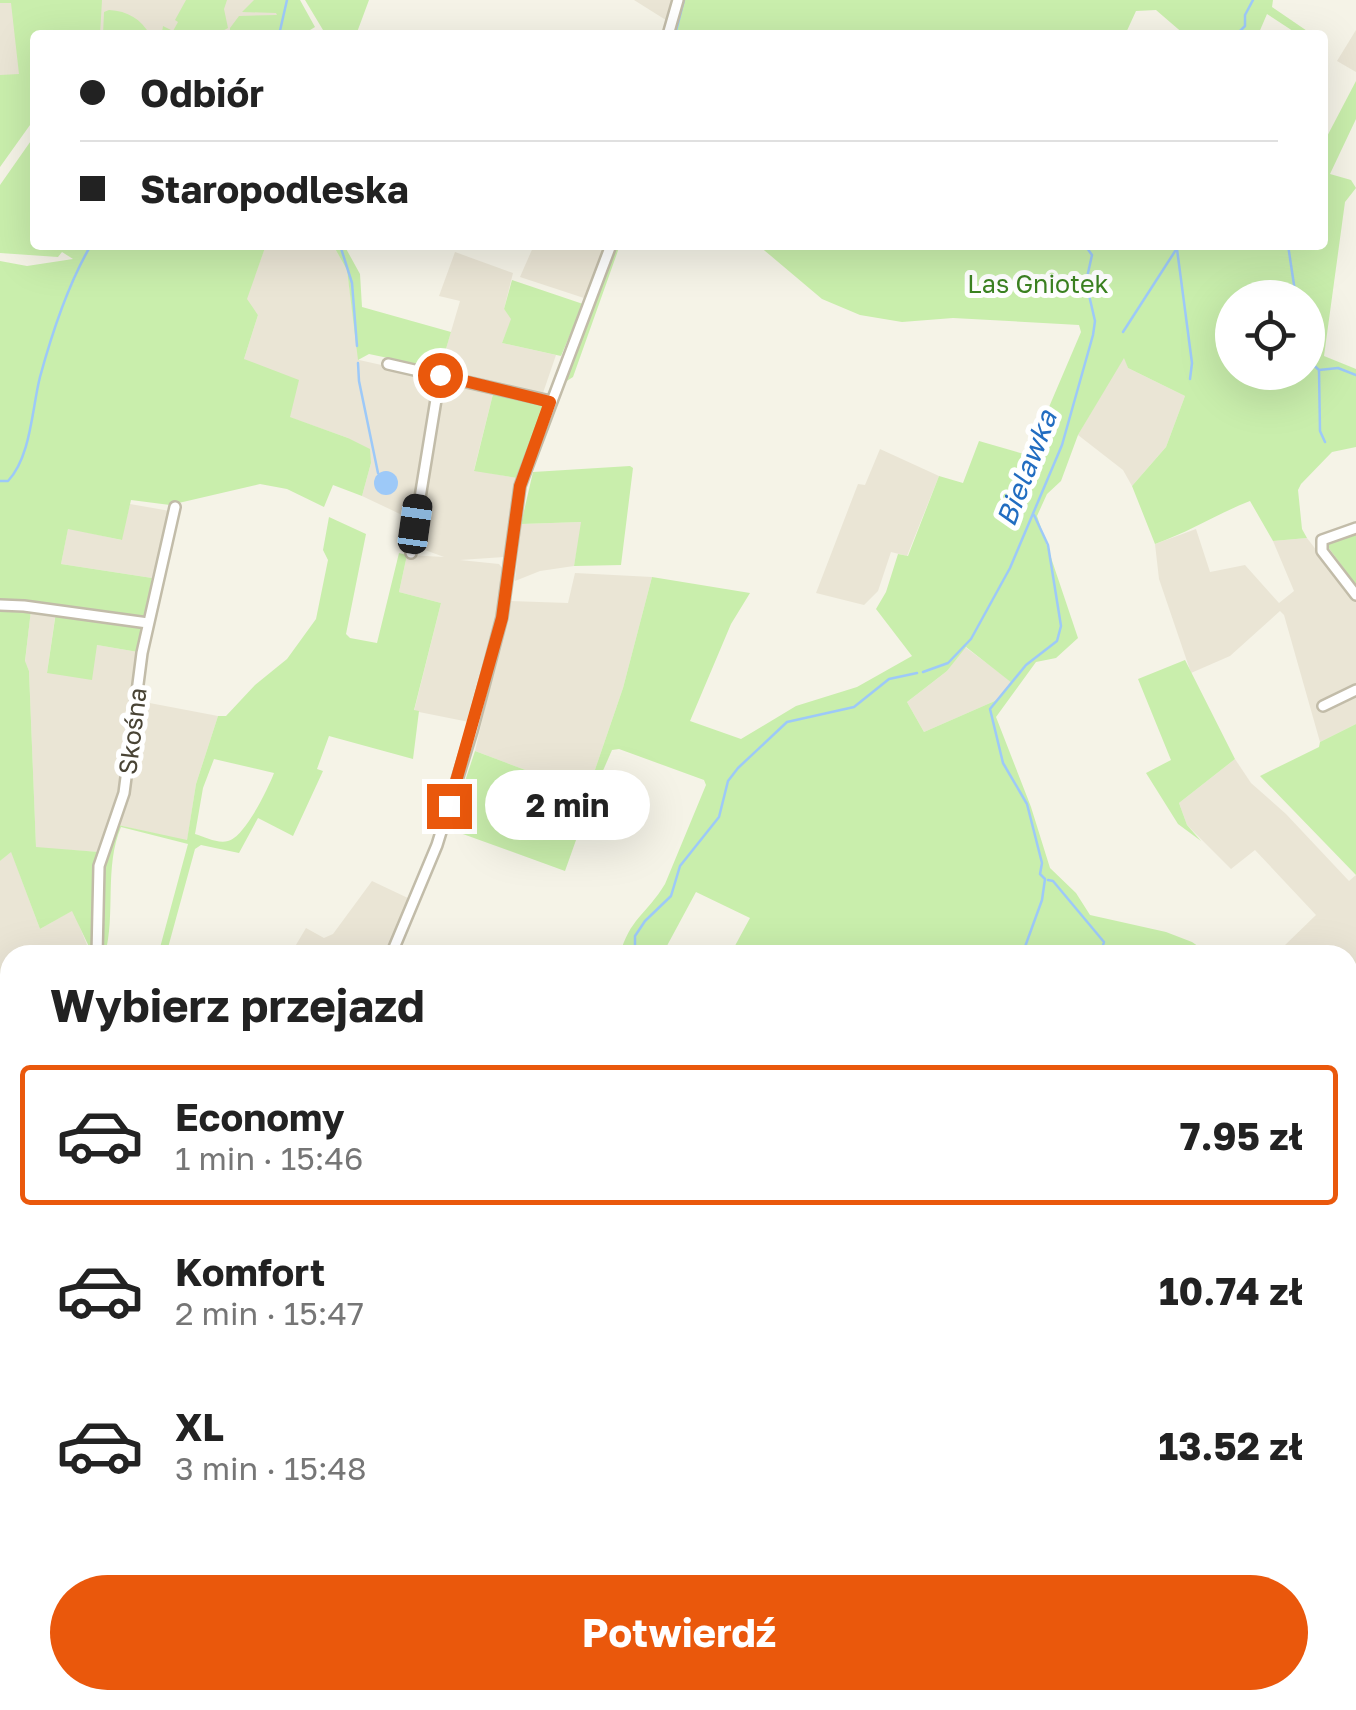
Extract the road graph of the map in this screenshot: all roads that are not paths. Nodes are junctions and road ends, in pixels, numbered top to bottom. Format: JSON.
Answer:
{"nodes":[{"id":1,"x":678,"y":0,"type":"edge"},
{"id":2,"x":669,"y":30,"type":"edge"},
{"id":3,"x":609,"y":250,"type":"edge"},
{"id":4,"x":388,"y":364,"type":"dead end"},
{"id":5,"x":440,"y":375,"type":"junction"},
{"id":6,"x":550,"y":402,"type":"junction"},
{"id":7,"x":175,"y":507,"type":"dead end"},
{"id":8,"x":1356,"y":528,"type":"edge"},
{"id":9,"x":410,"y":553,"type":"dead end"},
{"id":10,"x":1356,"y":595,"type":"edge"},
{"id":11,"x":0,"y":605,"type":"edge"},
{"id":12,"x":148,"y":623,"type":"junction"},
{"id":13,"x":1356,"y":690,"type":"edge"},
{"id":14,"x":1323,"y":706,"type":"dead end"},
{"id":15,"x":97,"y":945,"type":"edge"},
{"id":16,"x":396,"y":945,"type":"edge"}],
"edges":[{"from":1,"to":2,"type":"street"},
{"from":3,"to":6,"type":"street"},
{"from":4,"to":5,"type":"street"},
{"from":5,"to":6,"type":"street"},
{"from":5,"to":9,"type":"street"},
{"from":6,"to":16,"type":"street"},
{"from":7,"to":12,"type":"street","name":"Skośna"},
{"from":8,"to":10,"type":"street"},
{"from":11,"to":12,"type":"street"},
{"from":12,"to":15,"type":"street","name":"Skośna"},
{"from":13,"to":14,"type":"street"}]}
